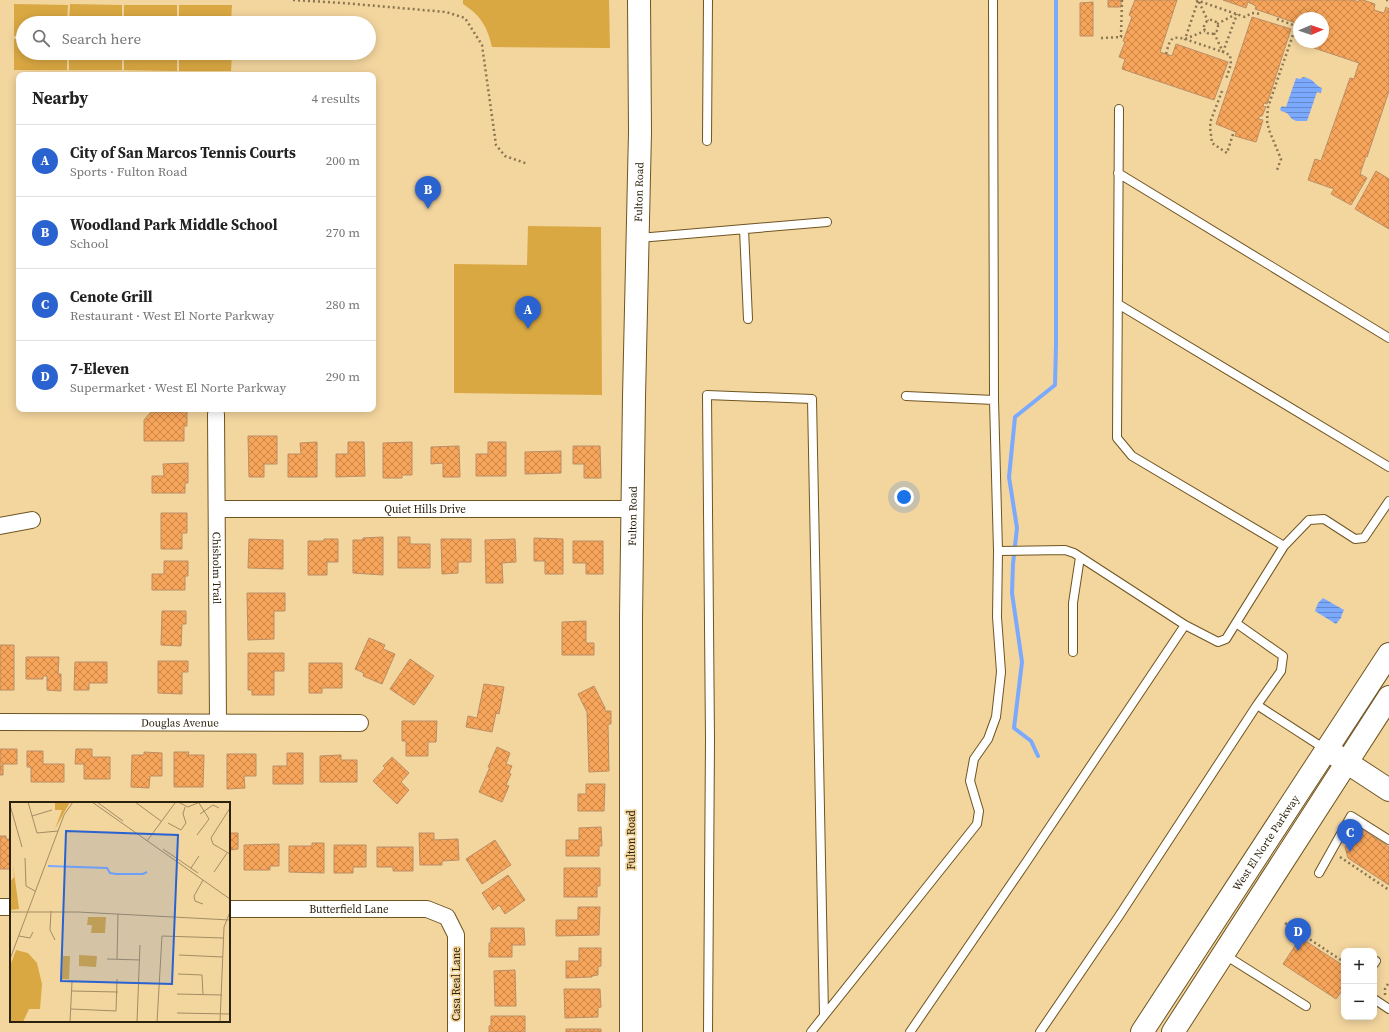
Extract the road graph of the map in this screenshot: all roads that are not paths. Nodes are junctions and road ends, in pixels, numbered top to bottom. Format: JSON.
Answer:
{"nodes":[{"id":1,"x":639,"y":0,"type":"edge"},
{"id":2,"x":708,"y":0,"type":"edge"},
{"id":3,"x":993,"y":0,"type":"edge"},
{"id":4,"x":1119,"y":109,"type":"dead end"},
{"id":5,"x":707,"y":141,"type":"dead end"},
{"id":6,"x":1118,"y":173,"type":"junction"},
{"id":7,"x":827,"y":222,"type":"dead end"},
{"id":8,"x":744,"y":229,"type":"junction"},
{"id":9,"x":638,"y":238,"type":"junction"},
{"id":10,"x":1118,"y":304,"type":"junction"},
{"id":11,"x":748,"y":319,"type":"dead end"},
{"id":12,"x":1389,"y":338,"type":"edge"},
{"id":13,"x":906,"y":396,"type":"dead end"},
{"id":14,"x":994,"y":400,"type":"junction"},
{"id":15,"x":216,"y":414,"type":"dead end"},
{"id":16,"x":1389,"y":467,"type":"edge"},
{"id":17,"x":1389,"y":502,"type":"edge"},
{"id":18,"x":217,"y":509,"type":"junction"},
{"id":19,"x":632,"y":509,"type":"junction"},
{"id":20,"x":32,"y":520,"type":"dead end"},
{"id":21,"x":0,"y":526,"type":"edge"},
{"id":22,"x":1284,"y":546,"type":"junction"},
{"id":23,"x":998,"y":551,"type":"junction"},
{"id":24,"x":1080,"y":557,"type":"junction"},
{"id":25,"x":1236,"y":623,"type":"junction"},
{"id":26,"x":1185,"y":625,"type":"junction"},
{"id":27,"x":1073,"y":652,"type":"dead end"},
{"id":28,"x":1389,"y":654,"type":"edge"},
{"id":29,"x":1389,"y":697,"type":"edge"},
{"id":30,"x":1257,"y":705,"type":"junction"},
{"id":31,"x":0,"y":722,"type":"edge"},
{"id":32,"x":218,"y":722,"type":"junction"},
{"id":33,"x":360,"y":723,"type":"dead end"},
{"id":34,"x":1326,"y":749,"type":"junction"},
{"id":35,"x":1347,"y":762,"type":"junction"},
{"id":36,"x":1389,"y":790,"type":"edge"},
{"id":37,"x":1389,"y":840,"type":"edge"},
{"id":38,"x":1319,"y":873,"type":"dead end"},
{"id":39,"x":230,"y":909,"type":"edge"},
{"id":40,"x":456,"y":935,"type":"joint"},
{"id":41,"x":1224,"y":954,"type":"junction"},
{"id":42,"x":1377,"y":1001,"type":"edge"},
{"id":43,"x":1306,"y":1006,"type":"dead end"},
{"id":44,"x":1389,"y":1009,"type":"edge"},
{"id":45,"x":824,"y":1015,"type":"junction"},
{"id":46,"x":456,"y":1032,"type":"edge"},
{"id":47,"x":631,"y":1032,"type":"edge"},
{"id":48,"x":708,"y":1032,"type":"edge"},
{"id":49,"x":811,"y":1032,"type":"edge"},
{"id":50,"x":910,"y":1032,"type":"edge"},
{"id":51,"x":1040,"y":1032,"type":"edge"},
{"id":52,"x":1142,"y":1032,"type":"edge"},
{"id":53,"x":1173,"y":1032,"type":"edge"}],
"edges":[{"from":1,"to":9,"type":"street","name":"Fulton Road"},
{"from":2,"to":5,"type":"lane"},
{"from":3,"to":14,"type":"lane"},
{"from":4,"to":6,"type":"lane"},
{"from":6,"to":10,"type":"lane"},
{"from":6,"to":12,"type":"lane"},
{"from":7,"to":8,"type":"lane"},
{"from":8,"to":9,"type":"lane"},
{"from":8,"to":11,"type":"lane"},
{"from":9,"to":19,"type":"street","name":"Fulton Road"},
{"from":10,"to":16,"type":"lane"},
{"from":10,"to":22,"type":"lane"},
{"from":13,"to":14,"type":"lane"},
{"from":14,"to":23,"type":"lane"},
{"from":15,"to":18,"type":"street","name":"Chisholm Trail"},
{"from":17,"to":22,"type":"lane"},
{"from":18,"to":19,"type":"street","name":"Quiet Hills Drive"},
{"from":18,"to":32,"type":"street","name":"Chisholm Trail"},
{"from":19,"to":47,"type":"street","name":"Fulton Road"},
{"from":20,"to":21,"type":"street"},
{"from":22,"to":25,"type":"lane"},
{"from":23,"to":24,"type":"lane"},
{"from":23,"to":45,"type":"lane"},
{"from":24,"to":26,"type":"lane"},
{"from":24,"to":27,"type":"lane"},
{"from":25,"to":26,"type":"lane"},
{"from":25,"to":30,"type":"lane"},
{"from":26,"to":50,"type":"lane"},
{"from":28,"to":34,"type":"street","name":"West El Norte Parkway"},
{"from":29,"to":35,"type":"street"},
{"from":30,"to":34,"type":"lane"},
{"from":30,"to":51,"type":"lane"},
{"from":31,"to":32,"type":"street","name":"Douglas Avenue"},
{"from":32,"to":33,"type":"street","name":"Douglas Avenue"},
{"from":34,"to":35,"type":"street"},
{"from":34,"to":52,"type":"street","name":"West El Norte Parkway"},
{"from":35,"to":36,"type":"street"},
{"from":35,"to":41,"type":"street"},
{"from":37,"to":38,"type":"lane"},
{"from":39,"to":40,"type":"street","name":"Butterfield Lane"},
{"from":40,"to":46,"type":"street","name":"Casa Real Lane"},
{"from":41,"to":43,"type":"lane"},
{"from":41,"to":53,"type":"street"},
{"from":42,"to":44,"type":"lane"},
{"from":45,"to":48,"type":"lane"},
{"from":45,"to":49,"type":"lane"}]}
